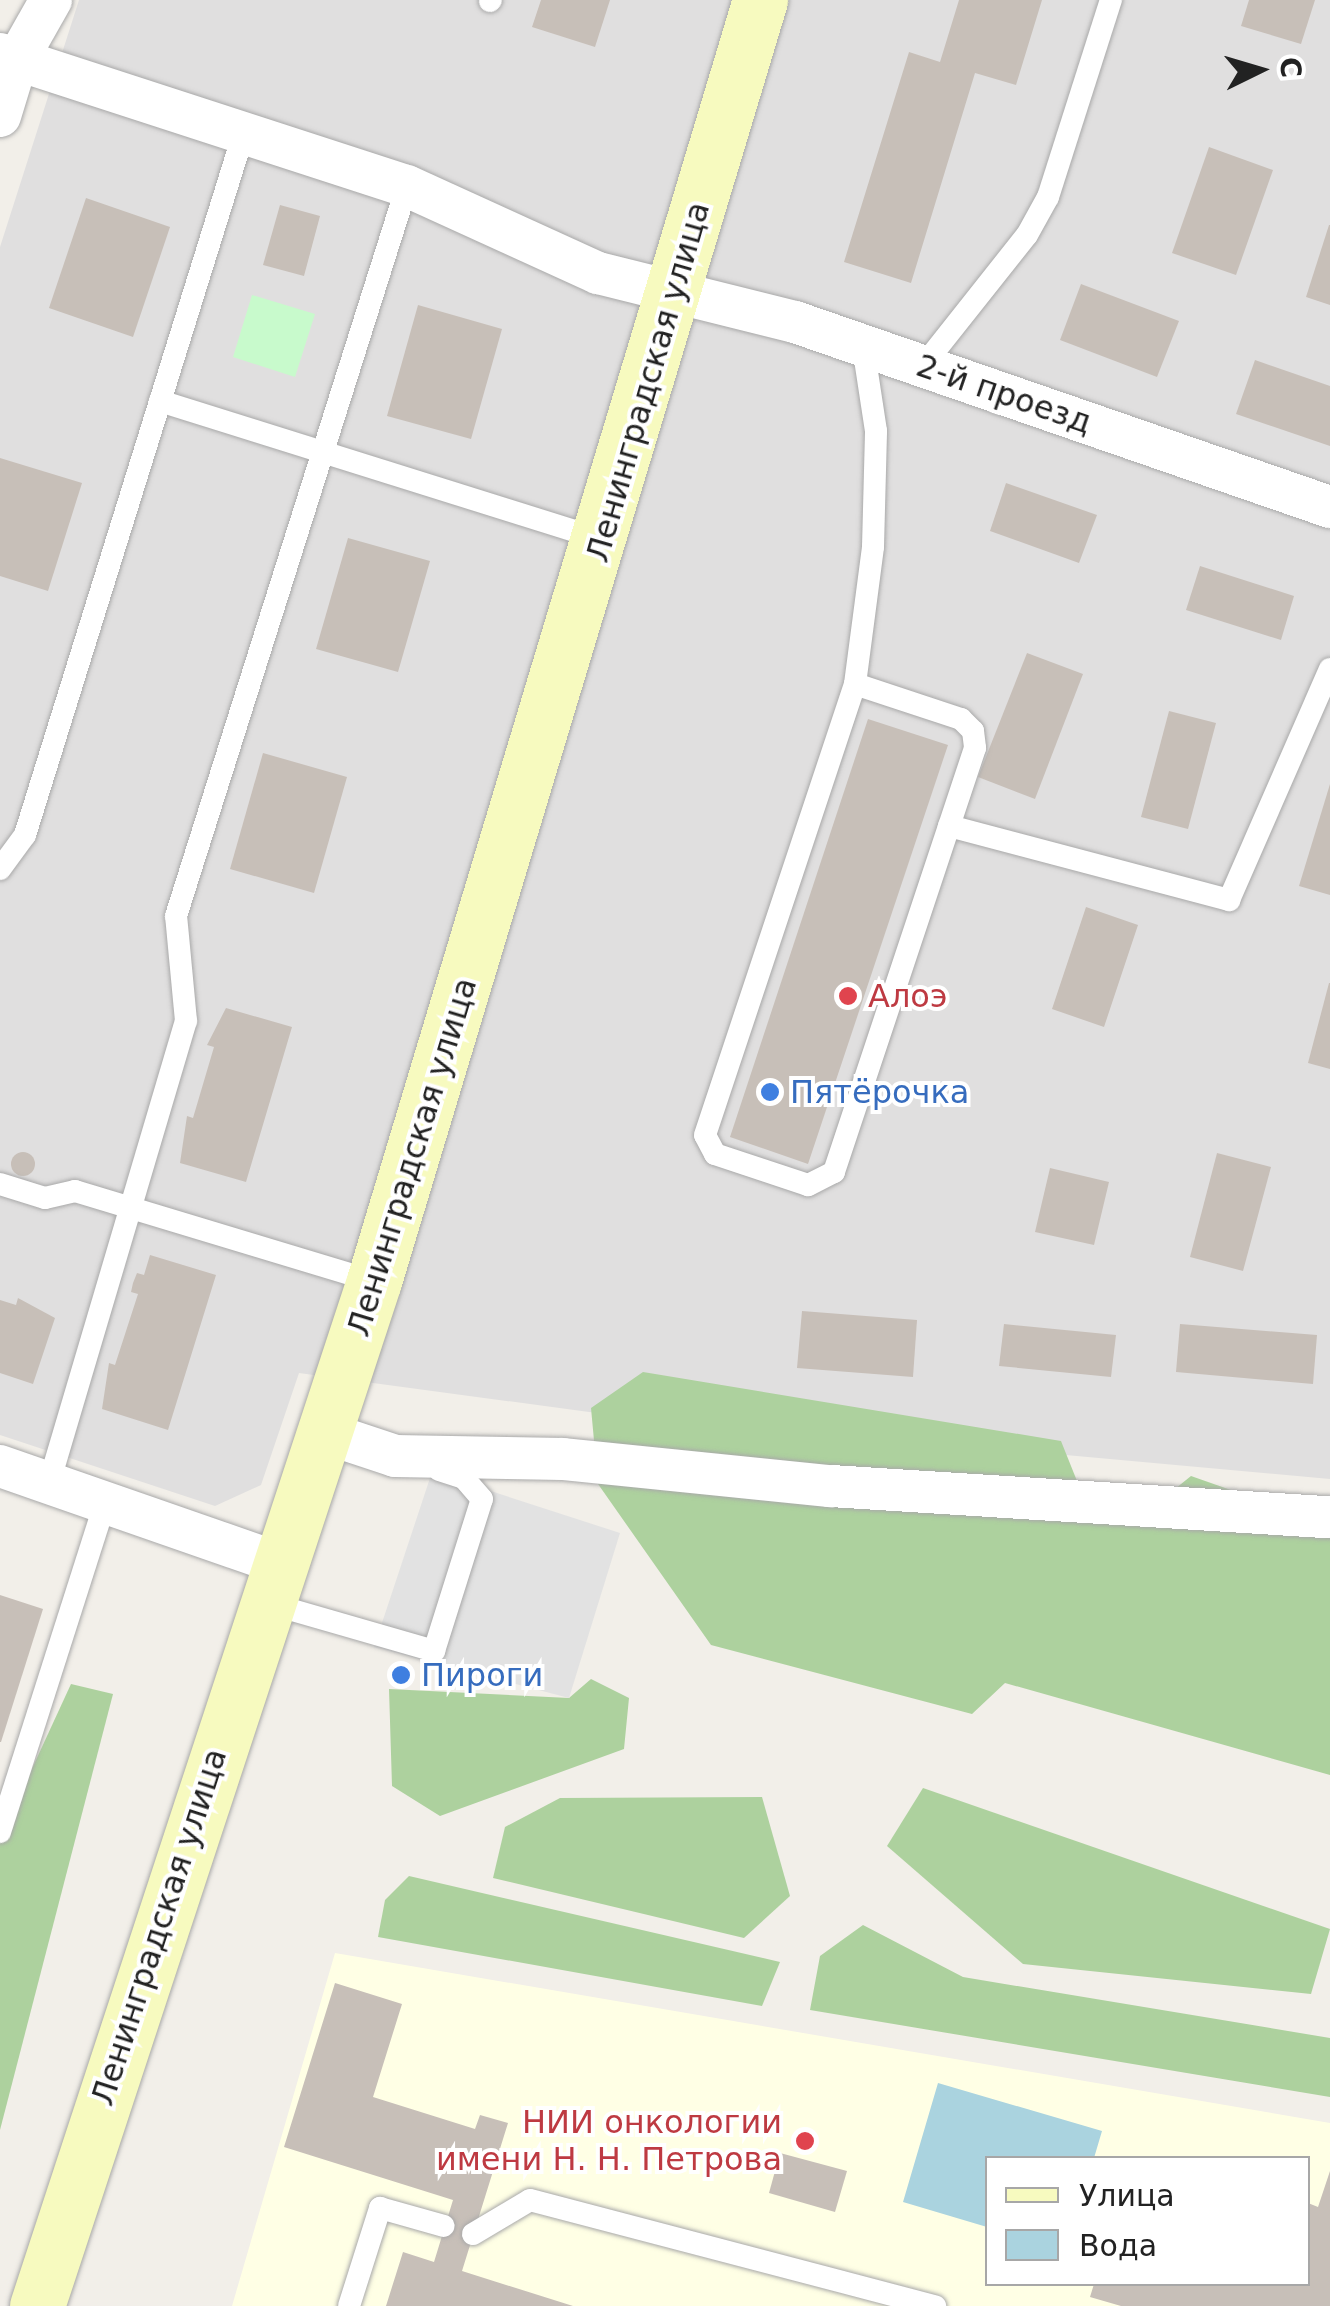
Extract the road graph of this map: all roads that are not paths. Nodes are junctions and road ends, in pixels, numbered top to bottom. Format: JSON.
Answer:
{"nodes":[{"id":1,"x":51,"y":0,"type":"edge"},
{"id":2,"x":760,"y":0,"type":"edge"},
{"id":3,"x":1111,"y":0,"type":"edge"},
{"id":4,"x":8,"y":57,"type":"edge"},
{"id":5,"x":0,"y":116,"type":"edge"},
{"id":6,"x":244,"y":132,"type":"junction"},
{"id":7,"x":406,"y":186,"type":"junction"},
{"id":8,"x":674,"y":294,"type":"junction"},
{"id":9,"x":863,"y":346,"type":"junction"},
{"id":10,"x":922,"y":366,"type":"junction"},
{"id":11,"x":160,"y":401,"type":"junction"},
{"id":12,"x":322,"y":452,"type":"junction"},
{"id":13,"x":1330,"y":507,"type":"edge"},
{"id":14,"x":602,"y":540,"type":"junction"},
{"id":15,"x":1330,"y":669,"type":"edge"},
{"id":16,"x":855,"y":684,"type":"junction"},
{"id":17,"x":949,"y":826,"type":"junction"},
{"id":18,"x":0,"y":869,"type":"edge"},
{"id":19,"x":0,"y":1184,"type":"edge"},
{"id":20,"x":132,"y":1207,"type":"junction"},
{"id":21,"x":374,"y":1280,"type":"junction"},
{"id":22,"x":326,"y":1432,"type":"junction"},
{"id":23,"x":395,"y":1456,"type":"junction"},
{"id":24,"x":0,"y":1466,"type":"edge"},
{"id":25,"x":50,"y":1483,"type":"junction"},
{"id":26,"x":105,"y":1502,"type":"junction"},
{"id":27,"x":1330,"y":1517,"type":"edge"},
{"id":28,"x":275,"y":1584,"type":"junction"},
{"id":29,"x":0,"y":1832,"type":"edge"},
{"id":30,"x":444,"y":2226,"type":"dead end"},
{"id":31,"x":474,"y":2234,"type":"dead end"},
{"id":32,"x":37,"y":2306,"type":"edge"},
{"id":33,"x":349,"y":2306,"type":"edge"},
{"id":34,"x":935,"y":2306,"type":"edge"}],
"edges":[{"from":1,"to":4,"type":"street"},
{"from":2,"to":8,"type":"main road","name":"Ленинградская улица"},
{"from":3,"to":10,"type":"lane"},
{"from":4,"to":5,"type":"street"},
{"from":4,"to":6,"type":"street","name":"2-й проезд"},
{"from":6,"to":7,"type":"street","name":"2-й проезд"},
{"from":6,"to":11,"type":"lane"},
{"from":7,"to":8,"type":"street","name":"2-й проезд"},
{"from":7,"to":12,"type":"lane"},
{"from":8,"to":9,"type":"street","name":"2-й проезд"},
{"from":8,"to":14,"type":"main road","name":"Ленинградская улица"},
{"from":9,"to":10,"type":"street","name":"2-й проезд"},
{"from":9,"to":16,"type":"lane"},
{"from":10,"to":13,"type":"street","name":"2-й проезд"},
{"from":11,"to":12,"type":"lane"},
{"from":11,"to":18,"type":"lane"},
{"from":12,"to":14,"type":"lane"},
{"from":12,"to":20,"type":"lane"},
{"from":14,"to":21,"type":"main road","name":"Ленинградская улица"},
{"from":15,"to":17,"type":"lane"},
{"from":16,"to":17,"type":"lane"},
{"from":16,"to":17,"type":"lane"},
{"from":19,"to":20,"type":"lane"},
{"from":20,"to":21,"type":"lane"},
{"from":20,"to":25,"type":"lane"},
{"from":21,"to":22,"type":"main road","name":"Ленинградская улица"},
{"from":22,"to":23,"type":"street"},
{"from":22,"to":28,"type":"main road","name":"Ленинградская улица"},
{"from":23,"to":27,"type":"street"},
{"from":23,"to":28,"type":"lane"},
{"from":24,"to":25,"type":"street"},
{"from":25,"to":26,"type":"street"},
{"from":26,"to":28,"type":"street"},
{"from":26,"to":29,"type":"lane"},
{"from":28,"to":32,"type":"main road","name":"Ленинградская улица"},
{"from":30,"to":33,"type":"lane"},
{"from":31,"to":34,"type":"lane"}]}
